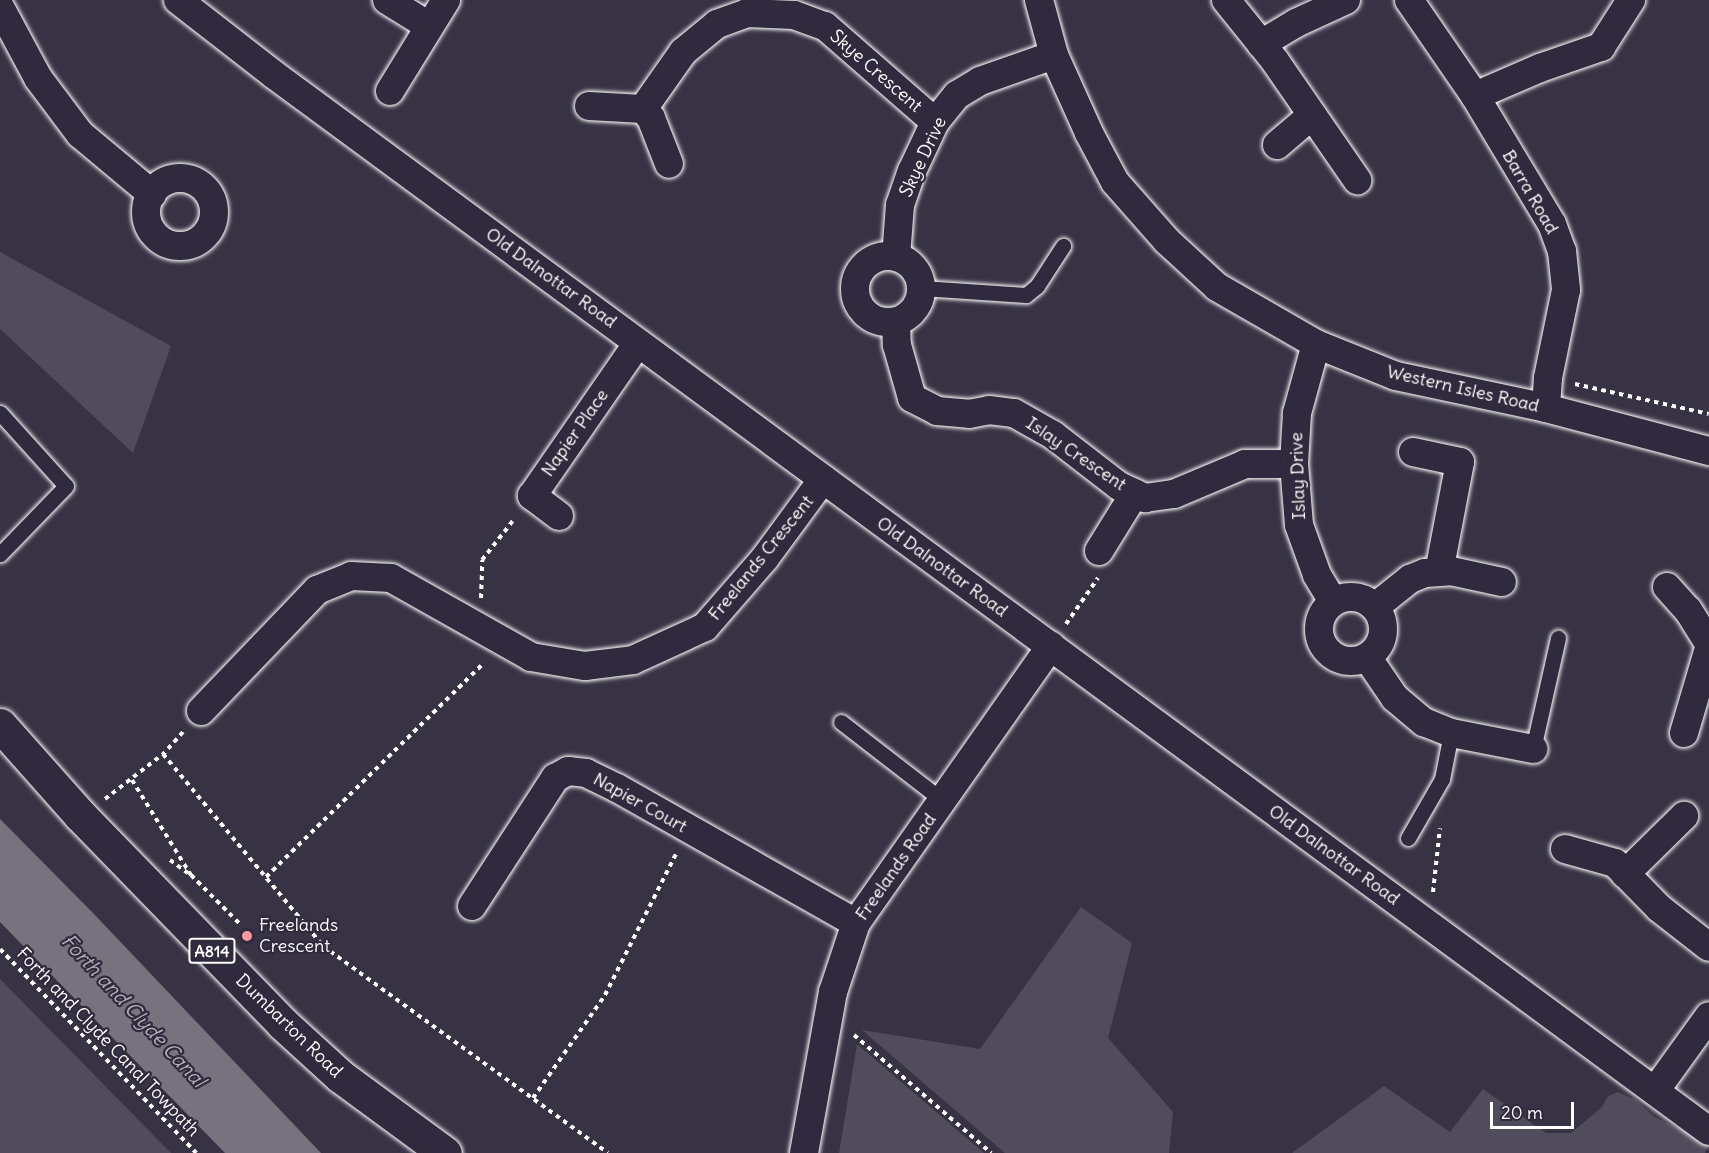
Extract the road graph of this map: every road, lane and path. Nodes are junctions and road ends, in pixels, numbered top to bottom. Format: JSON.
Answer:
{"nodes":[{"id":1,"x":178,"y":0,"type":"edge"},
{"id":2,"x":387,"y":0,"type":"edge"},
{"id":3,"x":446,"y":0,"type":"edge"},
{"id":4,"x":1039,"y":0,"type":"edge"},
{"id":5,"x":1226,"y":0,"type":"edge"},
{"id":6,"x":1346,"y":0,"type":"edge"},
{"id":7,"x":1409,"y":0,"type":"edge"},
{"id":8,"x":1630,"y":0,"type":"edge"},
{"id":9,"x":0,"y":7,"type":"edge"},
{"id":10,"x":429,"y":26,"type":"junction"},
{"id":11,"x":1261,"y":44,"type":"junction"},
{"id":12,"x":1054,"y":55,"type":"junction"},
{"id":13,"x":390,"y":91,"type":"dead end"},
{"id":14,"x":1476,"y":96,"type":"junction"},
{"id":15,"x":589,"y":106,"type":"dead end"},
{"id":16,"x":644,"y":109,"type":"junction"},
{"id":17,"x":1312,"y":115,"type":"junction"},
{"id":18,"x":935,"y":122,"type":"junction"},
{"id":19,"x":1277,"y":145,"type":"dead end"},
{"id":20,"x":669,"y":164,"type":"dead end"},
{"id":21,"x":1357,"y":180,"type":"dead end"},
{"id":22,"x":152,"y":194,"type":"dead end"},
{"id":23,"x":1063,"y":246,"type":"dead end"},
{"id":24,"x":896,"y":256,"type":"junction"},
{"id":25,"x":922,"y":288,"type":"junction"},
{"id":26,"x":896,"y":322,"type":"junction"},
{"id":27,"x":638,"y":342,"type":"junction"},
{"id":28,"x":1316,"y":344,"type":"junction"},
{"id":29,"x":1548,"y":378,"type":"junction"},
{"id":30,"x":1546,"y":408,"type":"junction"},
{"id":31,"x":0,"y":413,"type":"edge"},
{"id":32,"x":1709,"y":414,"type":"edge"},
{"id":33,"x":1709,"y":451,"type":"edge"},
{"id":34,"x":1413,"y":452,"type":"dead end"},
{"id":35,"x":1294,"y":464,"type":"junction"},
{"id":36,"x":823,"y":479,"type":"junction"},
{"id":37,"x":1135,"y":493,"type":"junction"},
{"id":38,"x":532,"y":496,"type":"junction"},
{"id":39,"x":559,"y":516,"type":"dead end"},
{"id":40,"x":1099,"y":551,"type":"joint"},
{"id":41,"x":0,"y":554,"type":"edge"},
{"id":42,"x":1439,"y":572,"type":"junction"},
{"id":43,"x":1502,"y":582,"type":"dead end"},
{"id":44,"x":1667,"y":587,"type":"dead end"},
{"id":45,"x":1333,"y":602,"type":"junction"},
{"id":46,"x":1375,"y":608,"type":"junction"},
{"id":47,"x":476,"y":626,"type":"junction"},
{"id":48,"x":1558,"y":638,"type":"dead end"},
{"id":49,"x":505,"y":642,"type":"junction"},
{"id":50,"x":1709,"y":643,"type":"edge"},
{"id":51,"x":1051,"y":646,"type":"junction"},
{"id":52,"x":1709,"y":648,"type":"edge"},
{"id":53,"x":1367,"y":657,"type":"junction"},
{"id":54,"x":201,"y":711,"type":"joint"},
{"id":55,"x":841,"y":722,"type":"dead end"},
{"id":56,"x":0,"y":725,"type":"edge"},
{"id":57,"x":1451,"y":733,"type":"junction"},
{"id":58,"x":1684,"y":733,"type":"dead end"},
{"id":59,"x":1533,"y":749,"type":"joint"},
{"id":60,"x":163,"y":754,"type":"junction"},
{"id":61,"x":132,"y":780,"type":"junction"},
{"id":62,"x":942,"y":800,"type":"junction"},
{"id":63,"x":102,"y":801,"type":"dead end"},
{"id":64,"x":1684,"y":816,"type":"dead end"},
{"id":65,"x":1440,"y":826,"type":"dead end"},
{"id":66,"x":688,"y":829,"type":"junction"},
{"id":67,"x":1408,"y":838,"type":"dead end"},
{"id":68,"x":1565,"y":849,"type":"dead end"},
{"id":69,"x":1625,"y":874,"type":"junction"},
{"id":70,"x":266,"y":877,"type":"junction"},
{"id":71,"x":472,"y":906,"type":"dead end"},
{"id":72,"x":239,"y":923,"type":"dead end"},
{"id":73,"x":856,"y":923,"type":"junction"},
{"id":74,"x":1429,"y":925,"type":"junction"},
{"id":75,"x":1709,"y":947,"type":"edge"},
{"id":76,"x":0,"y":949,"type":"edge"},
{"id":77,"x":828,"y":1013,"type":"junction"},
{"id":78,"x":1709,"y":1016,"type":"edge"},
{"id":79,"x":1655,"y":1090,"type":"junction"},
{"id":80,"x":533,"y":1098,"type":"junction"},
{"id":81,"x":1709,"y":1131,"type":"edge"},
{"id":82,"x":196,"y":1153,"type":"edge"},
{"id":83,"x":445,"y":1153,"type":"edge"},
{"id":84,"x":608,"y":1153,"type":"edge"},
{"id":85,"x":804,"y":1153,"type":"edge"},
{"id":86,"x":991,"y":1153,"type":"edge"}],
"edges":[{"from":1,"to":27,"type":"street","name":"Old Dalnottar Road"},
{"from":2,"to":10,"type":"street"},
{"from":3,"to":10,"type":"street"},
{"from":4,"to":12,"type":"street","name":"Western Isles Road"},
{"from":5,"to":11,"type":"street"},
{"from":6,"to":11,"type":"street"},
{"from":7,"to":14,"type":"street","name":"Barra Road"},
{"from":8,"to":14,"type":"street"},
{"from":9,"to":22,"type":"street"},
{"from":10,"to":13,"type":"street"},
{"from":11,"to":17,"type":"street"},
{"from":12,"to":18,"type":"street","name":"Skye Drive"},
{"from":12,"to":28,"type":"street","name":"Western Isles Road"},
{"from":14,"to":29,"type":"street","name":"Barra Road"},
{"from":15,"to":16,"type":"street"},
{"from":16,"to":18,"type":"street","name":"Skye Crescent"},
{"from":16,"to":20,"type":"street"},
{"from":17,"to":19,"type":"street"},
{"from":17,"to":21,"type":"street"},
{"from":18,"to":24,"type":"street","name":"Skye Drive"},
{"from":23,"to":25,"type":"lane"},
{"from":24,"to":25,"type":"street"},
{"from":24,"to":26,"type":"street"},
{"from":25,"to":26,"type":"street"},
{"from":26,"to":37,"type":"street","name":"Islay Crescent"},
{"from":27,"to":36,"type":"street","name":"Old Dalnottar Road"},
{"from":27,"to":38,"type":"street","name":"Napier Place"},
{"from":28,"to":30,"type":"street","name":"Western Isles Road"},
{"from":28,"to":35,"type":"street","name":"Islay Drive"},
{"from":29,"to":30,"type":"street","name":"Barra Road"},
{"from":29,"to":32,"type":"path"},
{"from":30,"to":33,"type":"street","name":"Western Isles Road"},
{"from":31,"to":41,"type":"lane"},
{"from":34,"to":42,"type":"street"},
{"from":35,"to":37,"type":"street","name":"Islay Crescent"},
{"from":35,"to":45,"type":"street","name":"Islay Drive"},
{"from":36,"to":49,"type":"street","name":"Freelands Crescent"},
{"from":36,"to":51,"type":"street","name":"Old Dalnottar Road"},
{"from":37,"to":40,"type":"street"},
{"from":38,"to":39,"type":"street","name":"Napier Place"},
{"from":38,"to":47,"type":"path"},
{"from":40,"to":51,"type":"path"},
{"from":42,"to":43,"type":"street"},
{"from":42,"to":46,"type":"street"},
{"from":44,"to":50,"type":"street"},
{"from":45,"to":46,"type":"street"},
{"from":45,"to":53,"type":"street"},
{"from":46,"to":53,"type":"street"},
{"from":47,"to":49,"type":"street","name":"Freelands Crescent"},
{"from":47,"to":54,"type":"street","name":"Freelands Crescent"},
{"from":48,"to":59,"type":"lane"},
{"from":49,"to":70,"type":"path"},
{"from":51,"to":62,"type":"street","name":"Freelands Road"},
{"from":51,"to":74,"type":"street","name":"Old Dalnottar Road"},
{"from":52,"to":58,"type":"street"},
{"from":53,"to":57,"type":"street"},
{"from":54,"to":60,"type":"path"},
{"from":55,"to":62,"type":"lane"},
{"from":56,"to":83,"type":"main road","name":"Dumbarton Road","number":"A814"},
{"from":57,"to":59,"type":"street"},
{"from":57,"to":67,"type":"lane"},
{"from":60,"to":61,"type":"path"},
{"from":60,"to":70,"type":"path"},
{"from":61,"to":63,"type":"path"},
{"from":61,"to":72,"type":"path"},
{"from":62,"to":73,"type":"street","name":"Freelands Road"},
{"from":64,"to":69,"type":"street"},
{"from":65,"to":74,"type":"path"},
{"from":66,"to":71,"type":"street","name":"Napier Court"},
{"from":66,"to":73,"type":"street","name":"Napier Court"},
{"from":66,"to":80,"type":"path"},
{"from":68,"to":69,"type":"street"},
{"from":69,"to":75,"type":"street"},
{"from":70,"to":80,"type":"path"},
{"from":73,"to":77,"type":"street","name":"Freelands Road"},
{"from":74,"to":79,"type":"street","name":"Old Dalnottar Road"},
{"from":76,"to":82,"type":"path","name":"Forth and Clyde Canal Towpath"},
{"from":77,"to":85,"type":"street","name":"Freelands Road"},
{"from":77,"to":86,"type":"path"},
{"from":78,"to":79,"type":"street"},
{"from":79,"to":81,"type":"street","name":"Old Dalnottar Road"},
{"from":80,"to":84,"type":"path"}]}
